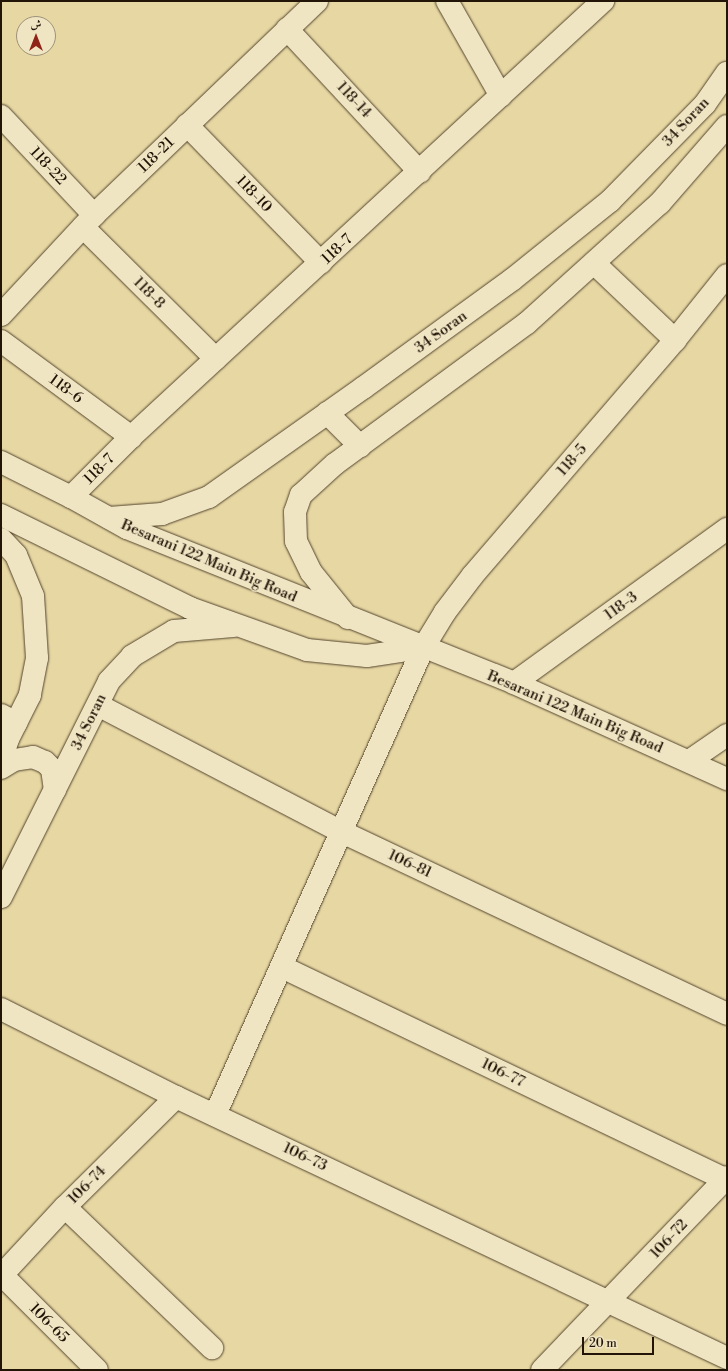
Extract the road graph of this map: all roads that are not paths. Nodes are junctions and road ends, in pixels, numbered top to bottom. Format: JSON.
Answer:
{"nodes":[{"id":1,"x":317,"y":1,"type":"edge"},
{"id":2,"x":447,"y":1,"type":"edge"},
{"id":3,"x":603,"y":1,"type":"edge"},
{"id":4,"x":287,"y":29,"type":"junction"},
{"id":5,"x":727,"y":74,"type":"edge"},
{"id":6,"x":501,"y":96,"type":"junction"},
{"id":7,"x":1,"y":116,"type":"edge"},
{"id":8,"x":187,"y":126,"type":"junction"},
{"id":9,"x":727,"y":126,"type":"edge"},
{"id":10,"x":727,"y":141,"type":"edge"},
{"id":11,"x":704,"y":153,"type":"junction"},
{"id":12,"x":420,"y":172,"type":"junction"},
{"id":13,"x":88,"y":221,"type":"junction"},
{"id":14,"x":321,"y":263,"type":"junction"},
{"id":15,"x":594,"y":263,"type":"junction"},
{"id":16,"x":727,"y":275,"type":"edge"},
{"id":17,"x":1,"y":315,"type":"edge"},
{"id":18,"x":675,"y":340,"type":"junction"},
{"id":19,"x":1,"y":341,"type":"edge"},
{"id":20,"x":216,"y":359,"type":"junction"},
{"id":21,"x":327,"y":413,"type":"junction"},
{"id":22,"x":131,"y":437,"type":"junction"},
{"id":23,"x":360,"y":446,"type":"junction"},
{"id":24,"x":1,"y":462,"type":"edge"},
{"id":25,"x":71,"y":496,"type":"junction"},
{"id":26,"x":1,"y":515,"type":"edge"},
{"id":27,"x":109,"y":518,"type":"junction"},
{"id":28,"x":727,"y":529,"type":"edge"},
{"id":29,"x":1,"y":539,"type":"edge"},
{"id":30,"x":349,"y":619,"type":"junction"},
{"id":31,"x":241,"y":626,"type":"junction"},
{"id":32,"x":422,"y":648,"type":"junction"},
{"id":33,"x":514,"y":684,"type":"junction"},
{"id":34,"x":98,"y":705,"type":"junction"},
{"id":35,"x":8,"y":719,"type":"edge"},
{"id":36,"x":727,"y":734,"type":"edge"},
{"id":37,"x":1,"y":760,"type":"edge"},
{"id":38,"x":689,"y":761,"type":"junction"},
{"id":39,"x":1,"y":768,"type":"edge"},
{"id":40,"x":727,"y":779,"type":"edge"},
{"id":41,"x":55,"y":790,"type":"junction"},
{"id":42,"x":340,"y":831,"type":"junction"},
{"id":43,"x":1,"y":897,"type":"edge"},
{"id":44,"x":282,"y":967,"type":"junction"},
{"id":45,"x":1,"y":1009,"type":"edge"},
{"id":46,"x":727,"y":1014,"type":"edge"},
{"id":47,"x":176,"y":1097,"type":"junction"},
{"id":48,"x":215,"y":1115,"type":"junction"},
{"id":49,"x":726,"y":1179,"type":"edge"},
{"id":50,"x":65,"y":1207,"type":"junction"},
{"id":51,"x":2,"y":1276,"type":"edge"},
{"id":52,"x":610,"y":1301,"type":"junction"},
{"id":53,"x":212,"y":1348,"type":"dead end"},
{"id":54,"x":727,"y":1358,"type":"edge"},
{"id":55,"x":97,"y":1370,"type":"edge"},
{"id":56,"x":542,"y":1370,"type":"edge"}],
"edges":[{"from":1,"to":4,"type":"street","name":"118-21"},
{"from":2,"to":6,"type":"street"},
{"from":3,"to":6,"type":"street","name":"118-7"},
{"from":4,"to":8,"type":"street","name":"118-21"},
{"from":4,"to":12,"type":"street","name":"118-14"},
{"from":5,"to":21,"type":"street","name":"34 Soran"},
{"from":6,"to":12,"type":"street","name":"118-7"},
{"from":7,"to":13,"type":"street","name":"118-22"},
{"from":8,"to":13,"type":"street","name":"118-21"},
{"from":8,"to":14,"type":"street","name":"118-10"},
{"from":9,"to":11,"type":"street"},
{"from":10,"to":11,"type":"street"},
{"from":11,"to":15,"type":"street"},
{"from":12,"to":14,"type":"street","name":"118-7"},
{"from":13,"to":17,"type":"street","name":"118-21"},
{"from":13,"to":20,"type":"street","name":"118-8"},
{"from":14,"to":20,"type":"street","name":"118-7"},
{"from":15,"to":18,"type":"street"},
{"from":15,"to":23,"type":"street"},
{"from":16,"to":18,"type":"street","name":"118-5"},
{"from":18,"to":32,"type":"street","name":"118-5"},
{"from":19,"to":22,"type":"street","name":"118-6"},
{"from":20,"to":22,"type":"street","name":"118-7"},
{"from":21,"to":23,"type":"street"},
{"from":21,"to":27,"type":"street","name":"34 Soran"},
{"from":22,"to":25,"type":"street","name":"118-7"},
{"from":23,"to":30,"type":"street"},
{"from":24,"to":25,"type":"street","name":"Besarani 122 Main Big Road"},
{"from":25,"to":27,"type":"street","name":"Besarani 122 Main Big Road"},
{"from":26,"to":31,"type":"street","name":"Besarani 122 Main Big Road"},
{"from":27,"to":30,"type":"street","name":"Besarani 122 Main Big Road"},
{"from":28,"to":33,"type":"street","name":"118-3"},
{"from":29,"to":35,"type":"street"},
{"from":30,"to":32,"type":"street","name":"Besarani 122 Main Big Road"},
{"from":31,"to":32,"type":"street","name":"Besarani 122 Main Big Road"},
{"from":31,"to":34,"type":"street","name":"34 Soran"},
{"from":32,"to":33,"type":"street","name":"Besarani 122 Main Big Road"},
{"from":32,"to":42,"type":"street","name":"118-5"},
{"from":33,"to":38,"type":"street","name":"Besarani 122 Main Big Road"},
{"from":34,"to":41,"type":"street","name":"34 Soran"},
{"from":34,"to":42,"type":"street","name":"106-81"},
{"from":35,"to":37,"type":"street"},
{"from":36,"to":38,"type":"street"},
{"from":38,"to":40,"type":"street","name":"Besarani 122 Main Big Road"},
{"from":39,"to":41,"type":"street"},
{"from":41,"to":43,"type":"street","name":"34 Soran"},
{"from":42,"to":44,"type":"street","name":"118-5"},
{"from":42,"to":46,"type":"street","name":"106-81"},
{"from":44,"to":48,"type":"street","name":"118-5"},
{"from":44,"to":49,"type":"street","name":"106-77"},
{"from":45,"to":47,"type":"street","name":"106-73"},
{"from":47,"to":48,"type":"street","name":"106-73"},
{"from":47,"to":50,"type":"street","name":"106-74"},
{"from":48,"to":52,"type":"street","name":"106-73"},
{"from":49,"to":52,"type":"street","name":"106-72"},
{"from":50,"to":51,"type":"street","name":"106-74"},
{"from":50,"to":53,"type":"street"},
{"from":51,"to":55,"type":"street","name":"106-65"},
{"from":52,"to":54,"type":"street","name":"106-73"},
{"from":52,"to":56,"type":"street","name":"106-72"}]}
